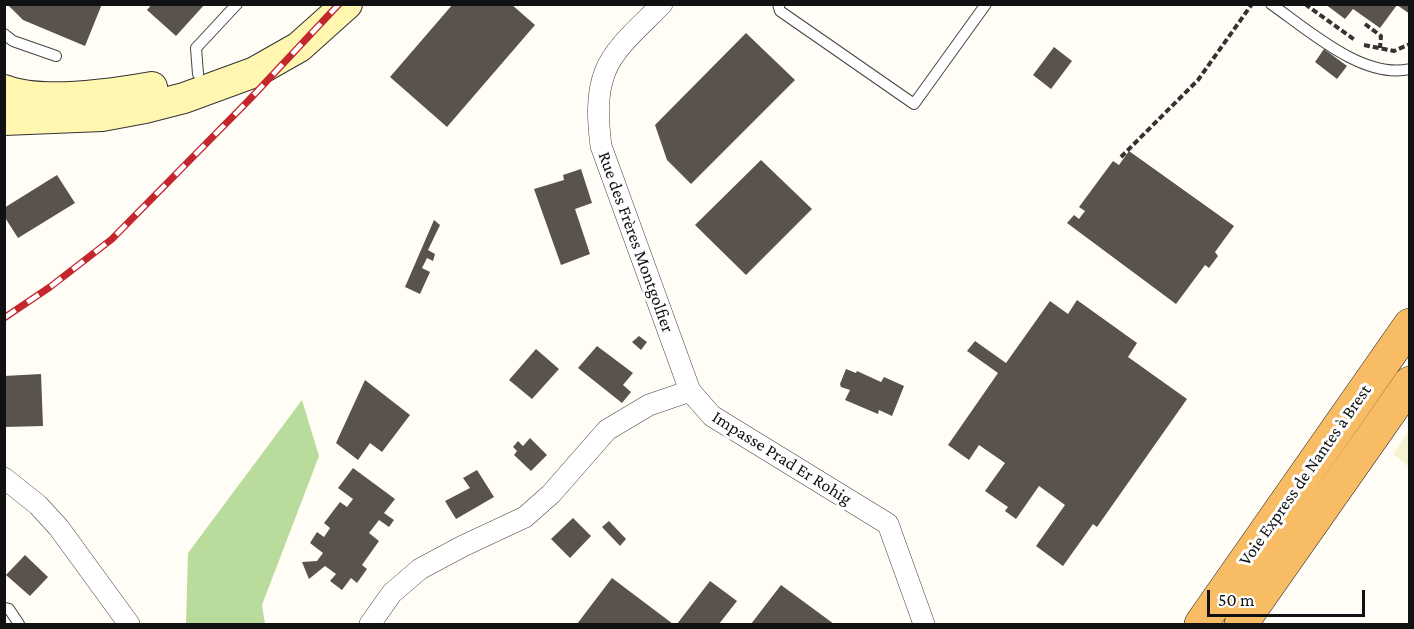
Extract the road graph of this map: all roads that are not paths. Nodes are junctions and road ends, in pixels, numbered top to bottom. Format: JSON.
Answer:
{"nodes":[{"id":1,"x":237,"y":4,"type":"edge"},
{"id":2,"x":318,"y":4,"type":"edge"},
{"id":3,"x":347,"y":4,"type":"edge"},
{"id":4,"x":662,"y":4,"type":"edge"},
{"id":5,"x":778,"y":4,"type":"edge"},
{"id":6,"x":986,"y":4,"type":"edge"},
{"id":7,"x":1271,"y":4,"type":"edge"},
{"id":8,"x":4,"y":34,"type":"edge"},
{"id":9,"x":56,"y":56,"type":"dead end"},
{"id":10,"x":1410,"y":69,"type":"edge"},
{"id":11,"x":198,"y":74,"type":"junction"},
{"id":12,"x":4,"y":90,"type":"edge"},
{"id":13,"x":4,"y":120,"type":"edge"},
{"id":14,"x":1410,"y":325,"type":"edge"},
{"id":15,"x":1410,"y":383,"type":"edge"},
{"id":16,"x":690,"y":391,"type":"junction"},
{"id":17,"x":4,"y":478,"type":"edge"},
{"id":18,"x":4,"y":608,"type":"edge"},
{"id":19,"x":19,"y":624,"type":"edge"},
{"id":20,"x":129,"y":624,"type":"edge"},
{"id":21,"x":370,"y":624,"type":"edge"},
{"id":22,"x":924,"y":624,"type":"edge"},
{"id":23,"x":1201,"y":624,"type":"edge"},
{"id":24,"x":1241,"y":624,"type":"edge"}],
"edges":[{"from":1,"to":11,"type":"lane"},
{"from":2,"to":11,"type":"main road"},
{"from":3,"to":13,"type":"main road"},
{"from":4,"to":16,"type":"street","name":"Rue des Frères Montgolfier"},
{"from":5,"to":6,"type":"lane"},
{"from":7,"to":10,"type":"lane"},
{"from":8,"to":9,"type":"lane"},
{"from":11,"to":12,"type":"main road"},
{"from":14,"to":23,"type":"highway","name":"Voie Express de Nantes à Brest"},
{"from":15,"to":24,"type":"highway","name":"Voie Express de Nantes à Brest"},
{"from":16,"to":21,"type":"street"},
{"from":16,"to":22,"type":"street","name":"Impasse Prad Er Rohig"},
{"from":17,"to":20,"type":"street"},
{"from":18,"to":19,"type":"lane"}]}
